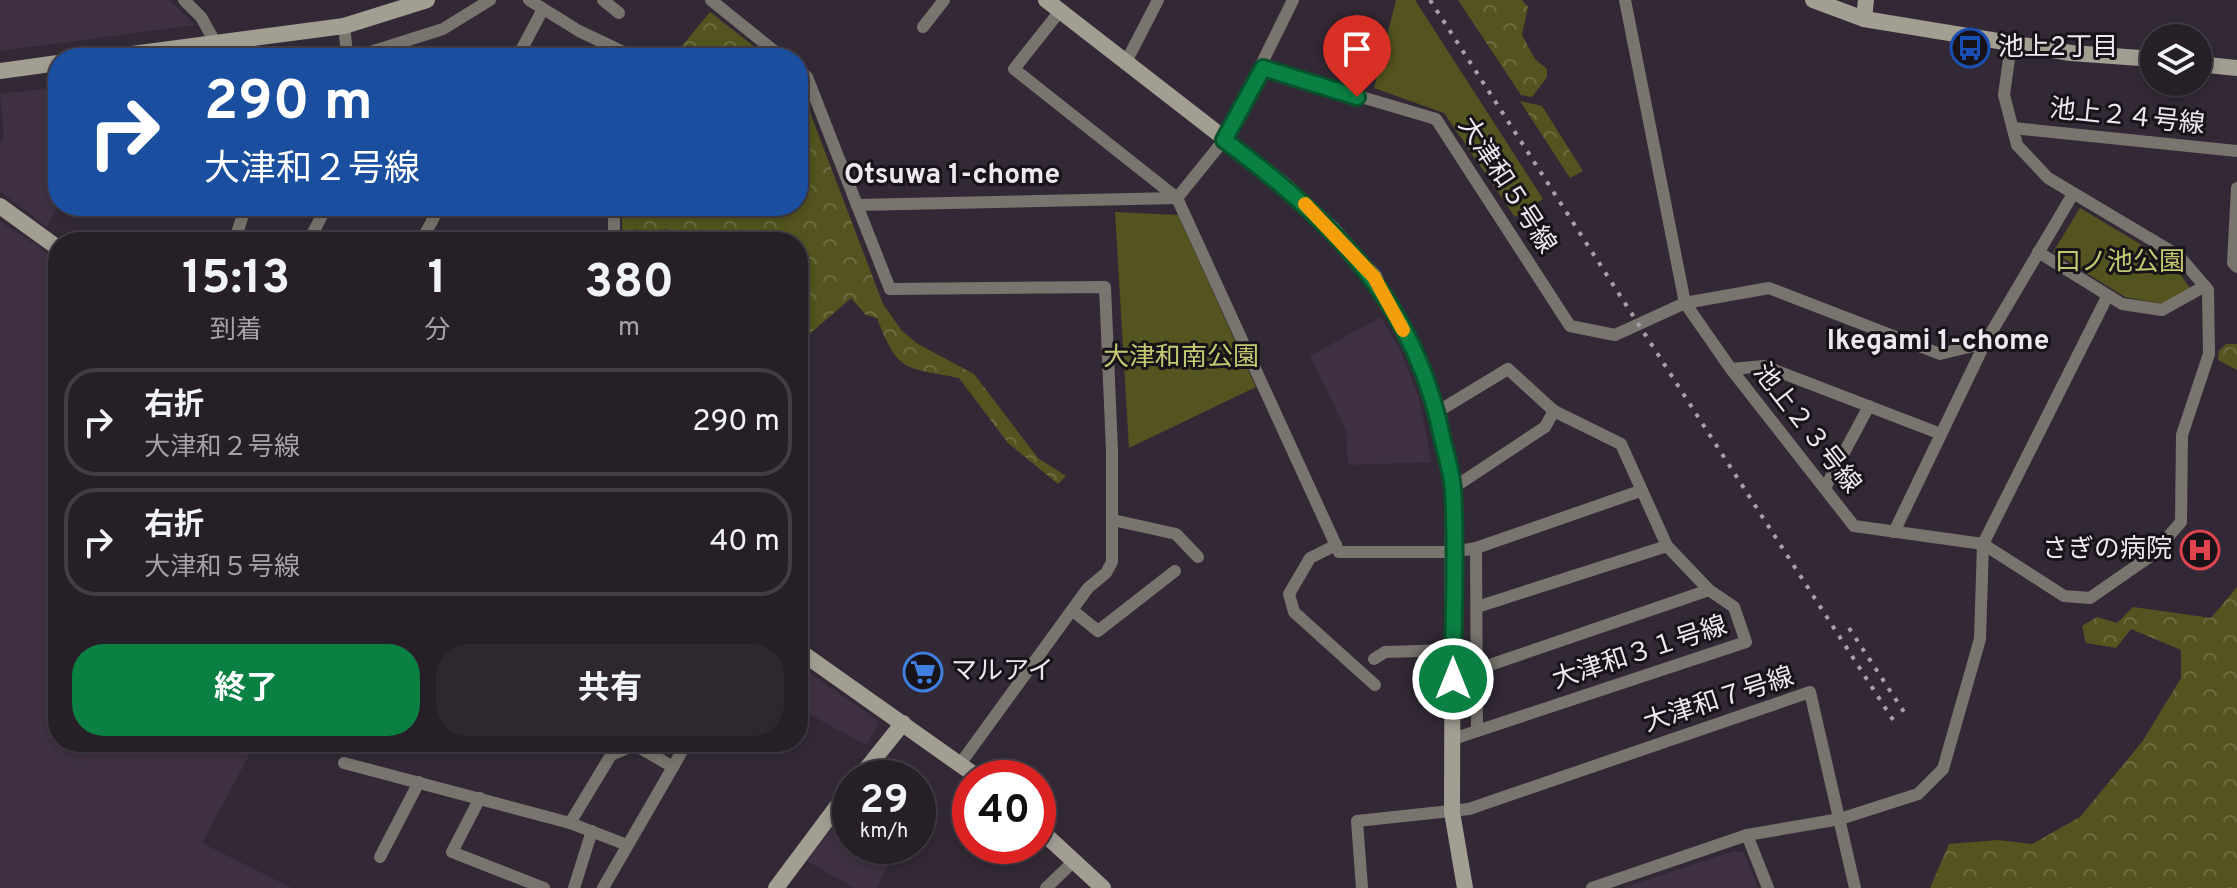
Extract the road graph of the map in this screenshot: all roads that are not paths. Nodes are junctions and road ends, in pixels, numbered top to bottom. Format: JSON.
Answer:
{"nodes":[{"id":1,"x":184,"y":0,"type":"edge"},
{"id":2,"x":427,"y":0,"type":"edge"},
{"id":3,"x":490,"y":0,"type":"edge"},
{"id":4,"x":529,"y":0,"type":"edge"},
{"id":5,"x":603,"y":0,"type":"edge"},
{"id":6,"x":711,"y":0,"type":"edge"},
{"id":7,"x":944,"y":0,"type":"edge"},
{"id":8,"x":1158,"y":0,"type":"edge"},
{"id":9,"x":1293,"y":0,"type":"edge"},
{"id":10,"x":1625,"y":0,"type":"edge"},
{"id":11,"x":1813,"y":0,"type":"edge"},
{"id":12,"x":1866,"y":0,"type":"edge"},
{"id":13,"x":1053,"y":5,"type":"edge"},
{"id":14,"x":543,"y":9,"type":"junction"},
{"id":15,"x":619,"y":13,"type":"dead end"},
{"id":16,"x":1864,"y":19,"type":"junction"},
{"id":17,"x":344,"y":26,"type":"junction"},
{"id":18,"x":923,"y":27,"type":"dead end"},
{"id":19,"x":2011,"y":44,"type":"junction"},
{"id":20,"x":218,"y":48,"type":"edge"},
{"id":21,"x":235,"y":48,"type":"edge"},
{"id":22,"x":346,"y":48,"type":"edge"},
{"id":23,"x":398,"y":48,"type":"edge"},
{"id":24,"x":522,"y":48,"type":"edge"},
{"id":25,"x":615,"y":48,"type":"edge"},
{"id":26,"x":771,"y":48,"type":"edge"},
{"id":27,"x":2140,"y":58,"type":"edge"},
{"id":28,"x":48,"y":64,"type":"edge"},
{"id":29,"x":1125,"y":64,"type":"junction"},
{"id":30,"x":2212,"y":65,"type":"edge"},
{"id":31,"x":1263,"y":68,"type":"junction"},
{"id":32,"x":2237,"y":68,"type":"edge"},
{"id":33,"x":0,"y":71,"type":"edge"},
{"id":34,"x":808,"y":80,"type":"edge"},
{"id":35,"x":2013,"y":128,"type":"junction"},
{"id":36,"x":1224,"y":140,"type":"junction"},
{"id":37,"x":2237,"y":151,"type":"edge"},
{"id":38,"x":2237,"y":188,"type":"edge"},
{"id":39,"x":2073,"y":194,"type":"junction"},
{"id":40,"x":1177,"y":198,"type":"junction"},
{"id":41,"x":857,"y":205,"type":"junction"},
{"id":42,"x":0,"y":206,"type":"edge"},
{"id":43,"x":48,"y":241,"type":"edge"},
{"id":44,"x":2038,"y":252,"type":"junction"},
{"id":45,"x":2237,"y":267,"type":"edge"},
{"id":46,"x":2205,"y":286,"type":"junction"},
{"id":47,"x":2107,"y":297,"type":"junction"},
{"id":48,"x":1685,"y":303,"type":"junction"},
{"id":49,"x":1985,"y":343,"type":"junction"},
{"id":50,"x":1731,"y":369,"type":"junction"},
{"id":51,"x":1869,"y":406,"type":"junction"},
{"id":52,"x":1554,"y":411,"type":"junction"},
{"id":53,"x":1437,"y":412,"type":"junction"},
{"id":54,"x":1941,"y":434,"type":"junction"},
{"id":55,"x":1453,"y":488,"type":"junction"},
{"id":56,"x":1825,"y":488,"type":"junction"},
{"id":57,"x":1640,"y":491,"type":"junction"},
{"id":58,"x":1113,"y":520,"type":"junction"},
{"id":59,"x":1894,"y":532,"type":"junction"},
{"id":60,"x":1983,"y":544,"type":"junction"},
{"id":61,"x":1336,"y":545,"type":"junction"},
{"id":62,"x":1667,"y":546,"type":"junction"},
{"id":63,"x":1476,"y":548,"type":"junction"},
{"id":64,"x":1453,"y":552,"type":"junction"},
{"id":65,"x":1198,"y":557,"type":"dead end"},
{"id":66,"x":1175,"y":571,"type":"dead end"},
{"id":67,"x":1709,"y":590,"type":"junction"},
{"id":68,"x":1477,"y":607,"type":"junction"},
{"id":69,"x":1072,"y":610,"type":"junction"},
{"id":70,"x":1759,"y":638,"type":"dead end"},
{"id":71,"x":1746,"y":642,"type":"junction"},
{"id":72,"x":1453,"y":650,"type":"junction"},
{"id":73,"x":808,"y":657,"type":"edge"},
{"id":74,"x":1374,"y":659,"type":"dead end"},
{"id":75,"x":1478,"y":669,"type":"junction"},
{"id":76,"x":1375,"y":685,"type":"dead end"},
{"id":77,"x":903,"y":723,"type":"junction"},
{"id":78,"x":1477,"y":731,"type":"junction"},
{"id":79,"x":1453,"y":739,"type":"junction"},
{"id":80,"x":618,"y":752,"type":"edge"},
{"id":81,"x":649,"y":752,"type":"edge"},
{"id":82,"x":681,"y":752,"type":"edge"},
{"id":83,"x":873,"y":760,"type":"edge"},
{"id":84,"x":954,"y":760,"type":"edge"},
{"id":85,"x":963,"y":760,"type":"edge"},
{"id":86,"x":344,"y":763,"type":"dead end"},
{"id":87,"x":673,"y":767,"type":"junction"},
{"id":88,"x":419,"y":782,"type":"junction"},
{"id":89,"x":480,"y":798,"type":"junction"},
{"id":90,"x":1452,"y":812,"type":"junction"},
{"id":91,"x":832,"y":813,"type":"edge"},
{"id":92,"x":1840,"y":819,"type":"junction"},
{"id":93,"x":570,"y":823,"type":"junction"},
{"id":94,"x":592,"y":831,"type":"junction"},
{"id":95,"x":1747,"y":835,"type":"junction"},
{"id":96,"x":627,"y":845,"type":"junction"},
{"id":97,"x":1056,"y":845,"type":"edge"},
{"id":98,"x":380,"y":857,"type":"dead end"},
{"id":99,"x":1073,"y":862,"type":"junction"},
{"id":100,"x":544,"y":888,"type":"edge"},
{"id":101,"x":574,"y":888,"type":"edge"},
{"id":102,"x":603,"y":888,"type":"edge"},
{"id":103,"x":776,"y":888,"type":"edge"},
{"id":104,"x":1046,"y":888,"type":"edge"},
{"id":105,"x":1103,"y":888,"type":"edge"},
{"id":106,"x":1362,"y":888,"type":"edge"},
{"id":107,"x":1465,"y":888,"type":"edge"},
{"id":108,"x":1592,"y":888,"type":"edge"},
{"id":109,"x":1768,"y":888,"type":"edge"},
{"id":110,"x":1855,"y":888,"type":"edge"}],
"edges":[{"from":1,"to":20,"type":"street"},
{"from":2,"to":17,"type":"street"},
{"from":3,"to":23,"type":"street"},
{"from":4,"to":14,"type":"street"},
{"from":5,"to":15,"type":"street"},
{"from":6,"to":26,"type":"street"},
{"from":7,"to":18,"type":"street"},
{"from":8,"to":29,"type":"street"},
{"from":9,"to":31,"type":"street"},
{"from":10,"to":48,"type":"street","name":"池上２３号線"},
{"from":11,"to":16,"type":"street"},
{"from":12,"to":16,"type":"street"},
{"from":13,"to":29,"type":"street"},
{"from":13,"to":40,"type":"street"},
{"from":14,"to":24,"type":"street"},
{"from":14,"to":25,"type":"street"},
{"from":16,"to":19,"type":"street"},
{"from":17,"to":21,"type":"street"},
{"from":17,"to":22,"type":"street"},
{"from":19,"to":27,"type":"street"},
{"from":19,"to":35,"type":"street"},
{"from":28,"to":33,"type":"street"},
{"from":29,"to":36,"type":"street"},
{"from":30,"to":32,"type":"street"},
{"from":31,"to":36,"type":"street"},
{"from":31,"to":48,"type":"street","name":"大津和５号線"},
{"from":34,"to":41,"type":"street"},
{"from":35,"to":37,"type":"street","name":"池上２４号線"},
{"from":35,"to":39,"type":"street"},
{"from":36,"to":40,"type":"street"},
{"from":36,"to":53,"type":"street"},
{"from":38,"to":45,"type":"street"},
{"from":39,"to":44,"type":"street"},
{"from":39,"to":46,"type":"street"},
{"from":40,"to":41,"type":"street"},
{"from":40,"to":61,"type":"street"},
{"from":41,"to":58,"type":"street"},
{"from":42,"to":43,"type":"street"},
{"from":44,"to":47,"type":"street"},
{"from":44,"to":49,"type":"street"},
{"from":46,"to":47,"type":"street"},
{"from":46,"to":60,"type":"street","name":"池上２３号線"},
{"from":47,"to":60,"type":"street"},
{"from":48,"to":49,"type":"street","name":"大津和５号線"},
{"from":48,"to":50,"type":"street","name":"池上２３号線"},
{"from":49,"to":54,"type":"street"},
{"from":50,"to":51,"type":"street"},
{"from":50,"to":56,"type":"street","name":"池上２３号線"},
{"from":51,"to":54,"type":"street"},
{"from":51,"to":56,"type":"street"},
{"from":52,"to":53,"type":"street","name":"大津和３１号線"},
{"from":52,"to":55,"type":"street"},
{"from":52,"to":57,"type":"street","name":"大津和３１号線"},
{"from":53,"to":55,"type":"street"},
{"from":54,"to":59,"type":"street"},
{"from":55,"to":64,"type":"street"},
{"from":56,"to":59,"type":"street","name":"池上２３号線"},
{"from":57,"to":62,"type":"street","name":"大津和３１号線"},
{"from":57,"to":63,"type":"street"},
{"from":58,"to":65,"type":"street"},
{"from":58,"to":69,"type":"street"},
{"from":59,"to":60,"type":"street","name":"池上２３号線"},
{"from":60,"to":92,"type":"street"},
{"from":61,"to":64,"type":"street"},
{"from":61,"to":76,"type":"street"},
{"from":62,"to":67,"type":"street","name":"大津和３１号線"},
{"from":62,"to":68,"type":"street"},
{"from":63,"to":64,"type":"street"},
{"from":63,"to":68,"type":"street"},
{"from":64,"to":72,"type":"street"},
{"from":66,"to":69,"type":"street"},
{"from":67,"to":71,"type":"street","name":"大津和３１号線"},
{"from":67,"to":75,"type":"street"},
{"from":68,"to":75,"type":"street"},
{"from":69,"to":85,"type":"street"},
{"from":70,"to":71,"type":"street"},
{"from":71,"to":78,"type":"street","name":"大津和３１号線"},
{"from":72,"to":74,"type":"street"},
{"from":72,"to":79,"type":"street"},
{"from":73,"to":77,"type":"street"},
{"from":75,"to":78,"type":"street"},
{"from":77,"to":83,"type":"street"},
{"from":77,"to":84,"type":"street"},
{"from":78,"to":79,"type":"street","name":"大津和３１号線"},
{"from":79,"to":90,"type":"street"},
{"from":80,"to":93,"type":"street"},
{"from":81,"to":87,"type":"street"},
{"from":82,"to":87,"type":"street"},
{"from":86,"to":88,"type":"street"},
{"from":87,"to":96,"type":"street"},
{"from":88,"to":89,"type":"street"},
{"from":88,"to":98,"type":"street"},
{"from":89,"to":93,"type":"street"},
{"from":89,"to":100,"type":"street"},
{"from":90,"to":92,"type":"street","name":"大津和７号線"},
{"from":90,"to":106,"type":"street"},
{"from":90,"to":107,"type":"street"},
{"from":91,"to":103,"type":"street"},
{"from":92,"to":95,"type":"street"},
{"from":92,"to":110,"type":"street","name":"大津和７号線"},
{"from":93,"to":94,"type":"street"},
{"from":94,"to":96,"type":"street"},
{"from":94,"to":101,"type":"street"},
{"from":95,"to":108,"type":"street"},
{"from":95,"to":109,"type":"street"},
{"from":96,"to":102,"type":"street"},
{"from":97,"to":99,"type":"street"},
{"from":99,"to":104,"type":"street"},
{"from":99,"to":105,"type":"street"}]}
